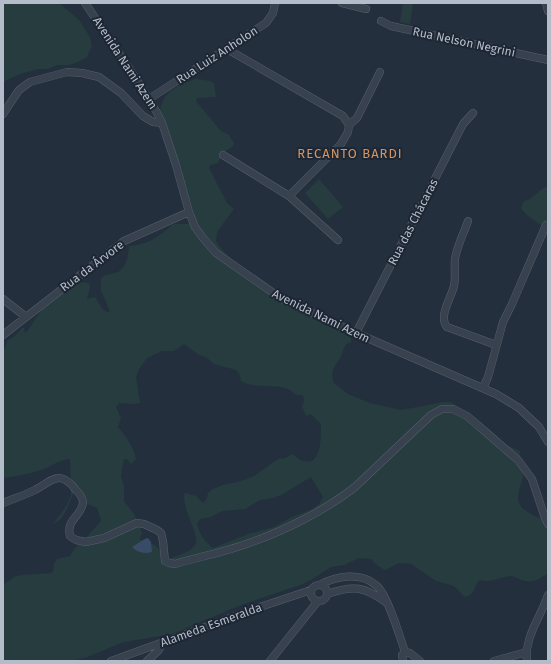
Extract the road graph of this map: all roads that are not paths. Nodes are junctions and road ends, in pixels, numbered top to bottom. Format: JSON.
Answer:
{"nodes":[{"id":1,"x":275,"y":3,"type":"edge"},
{"id":2,"x":342,"y":3,"type":"edge"},
{"id":3,"x":546,"y":3,"type":"edge"},
{"id":4,"x":89,"y":4,"type":"edge"},
{"id":5,"x":366,"y":9,"type":"dead end"},
{"id":6,"x":548,"y":11,"type":"edge"},
{"id":7,"x":381,"y":21,"type":"dead end"},
{"id":8,"x":227,"y":49,"type":"junction"},
{"id":9,"x":548,"y":60,"type":"edge"},
{"id":10,"x":380,"y":72,"type":"dead end"},
{"id":11,"x":149,"y":99,"type":"junction"},
{"id":12,"x":473,"y":113,"type":"dead end"},
{"id":13,"x":3,"y":114,"type":"edge"},
{"id":14,"x":162,"y":123,"type":"junction"},
{"id":15,"x":349,"y":125,"type":"junction"},
{"id":16,"x":223,"y":155,"type":"dead end"},
{"id":17,"x":289,"y":196,"type":"junction"},
{"id":18,"x":189,"y":212,"type":"junction"},
{"id":19,"x":468,"y":220,"type":"dead end"},
{"id":20,"x":546,"y":225,"type":"dead end"},
{"id":21,"x":338,"y":240,"type":"dead end"},
{"id":22,"x":3,"y":299,"type":"edge"},
{"id":23,"x":26,"y":317,"type":"junction"},
{"id":24,"x":356,"y":333,"type":"junction"},
{"id":25,"x":3,"y":335,"type":"edge"},
{"id":26,"x":496,"y":344,"type":"junction"},
{"id":27,"x":483,"y":388,"type":"junction"},
{"id":28,"x":548,"y":442,"type":"edge"},
{"id":29,"x":3,"y":503,"type":"edge"},
{"id":30,"x":548,"y":524,"type":"edge"},
{"id":31,"x":319,"y":585,"type":"junction"},
{"id":32,"x":311,"y":590,"type":"junction"},
{"id":33,"x":327,"y":594,"type":"junction"},
{"id":34,"x":548,"y":596,"type":"edge"},
{"id":35,"x":318,"y":601,"type":"junction"},
{"id":36,"x":387,"y":603,"type":"junction"},
{"id":37,"x":162,"y":643,"type":"junction"},
{"id":38,"x":527,"y":652,"type":"junction"},
{"id":39,"x":410,"y":658,"type":"edge"},
{"id":40,"x":122,"y":659,"type":"edge"},
{"id":41,"x":111,"y":661,"type":"edge"},
{"id":42,"x":147,"y":661,"type":"edge"},
{"id":43,"x":270,"y":661,"type":"edge"},
{"id":44,"x":403,"y":661,"type":"edge"},
{"id":45,"x":420,"y":661,"type":"edge"},
{"id":46,"x":494,"y":661,"type":"edge"},
{"id":47,"x":527,"y":661,"type":"edge"}],
"edges":[{"from":1,"to":8,"type":"street","name":"Rua Luiz Anholon"},
{"from":2,"to":5,"type":"street"},
{"from":3,"to":6,"type":"street"},
{"from":4,"to":11,"type":"street","name":"Avenida Nami Azem"},
{"from":7,"to":9,"type":"street","name":"Rua Nelson Negrini"},
{"from":8,"to":11,"type":"street","name":"Rua Luiz Anholon"},
{"from":8,"to":15,"type":"street"},
{"from":10,"to":15,"type":"street"},
{"from":11,"to":14,"type":"street","name":"Avenida Nami Azem"},
{"from":12,"to":24,"type":"street","name":"Rua das Chácaras"},
{"from":13,"to":14,"type":"street"},
{"from":14,"to":18,"type":"street","name":"Avenida Nami Azem"},
{"from":15,"to":17,"type":"street"},
{"from":16,"to":17,"type":"street"},
{"from":17,"to":21,"type":"street"},
{"from":18,"to":23,"type":"street","name":"Rua da Árvore"},
{"from":18,"to":24,"type":"street","name":"Avenida Nami Azem"},
{"from":19,"to":26,"type":"street"},
{"from":20,"to":26,"type":"street"},
{"from":22,"to":23,"type":"street"},
{"from":23,"to":25,"type":"street","name":"Rua da Árvore"},
{"from":24,"to":27,"type":"street","name":"Avenida Nami Azem"},
{"from":26,"to":27,"type":"street"},
{"from":27,"to":28,"type":"street","name":"Avenida Nami Azem"},
{"from":29,"to":30,"type":"street"},
{"from":31,"to":32,"type":"street","name":"Alameda Esmeralda"},
{"from":31,"to":33,"type":"street"},
{"from":31,"to":36,"type":"street","name":"Alameda Esmeralda"},
{"from":32,"to":35,"type":"street"},
{"from":32,"to":37,"type":"street","name":"Alameda Esmeralda"},
{"from":33,"to":35,"type":"street"},
{"from":33,"to":36,"type":"street"},
{"from":34,"to":38,"type":"street"},
{"from":35,"to":43,"type":"street"},
{"from":36,"to":39,"type":"street","name":"Alameda Esmeralda"},
{"from":37,"to":40,"type":"street","name":"Alameda Esmeralda"},
{"from":37,"to":42,"type":"street"},
{"from":38,"to":46,"type":"street"},
{"from":38,"to":47,"type":"street"},
{"from":39,"to":44,"type":"street"},
{"from":39,"to":45,"type":"street"},
{"from":40,"to":41,"type":"street","name":"Alameda Esmeralda"}]}
